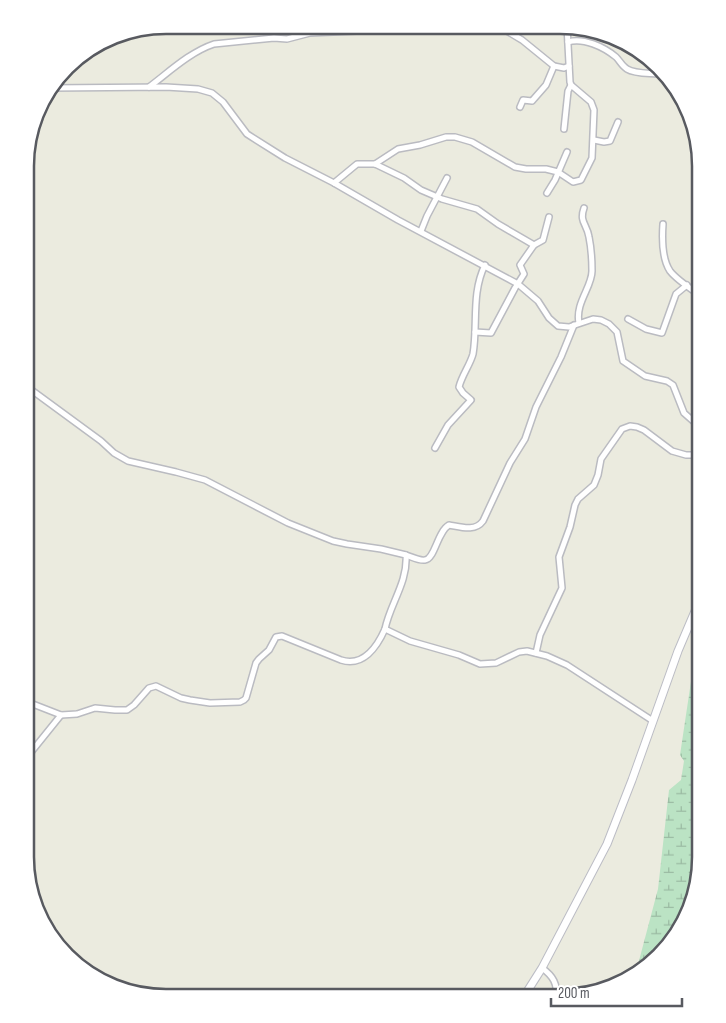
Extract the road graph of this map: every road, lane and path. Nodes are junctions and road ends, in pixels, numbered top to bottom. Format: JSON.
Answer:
{"nodes":[{"id":1,"x":306,"y":34,"type":"edge"},
{"id":2,"x":513,"y":34,"type":"edge"},
{"id":3,"x":568,"y":34,"type":"edge"},
{"id":4,"x":568,"y":42,"type":"junction"},
{"id":5,"x":554,"y":66,"type":"junction"},
{"id":6,"x":569,"y":66,"type":"junction"},
{"id":7,"x":655,"y":74,"type":"edge"},
{"id":8,"x":571,"y":85,"type":"junction"},
{"id":9,"x":149,"y":87,"type":"junction"},
{"id":10,"x":59,"y":88,"type":"edge"},
{"id":11,"x":520,"y":108,"type":"dead end"},
{"id":12,"x":618,"y":122,"type":"dead end"},
{"id":13,"x":564,"y":129,"type":"dead end"},
{"id":14,"x":594,"y":140,"type":"junction"},
{"id":15,"x":567,"y":152,"type":"dead end"},
{"id":16,"x":375,"y":164,"type":"junction"},
{"id":17,"x":558,"y":172,"type":"junction"},
{"id":18,"x":447,"y":178,"type":"dead end"},
{"id":19,"x":334,"y":183,"type":"junction"},
{"id":20,"x":546,"y":193,"type":"dead end"},
{"id":21,"x":437,"y":197,"type":"junction"},
{"id":22,"x":584,"y":208,"type":"dead end"},
{"id":23,"x":549,"y":217,"type":"dead end"},
{"id":24,"x":663,"y":224,"type":"dead end"},
{"id":25,"x":421,"y":231,"type":"junction"},
{"id":26,"x":534,"y":245,"type":"junction"},
{"id":27,"x":485,"y":265,"type":"junction"},
{"id":28,"x":518,"y":284,"type":"junction"},
{"id":29,"x":687,"y":285,"type":"junction"},
{"id":30,"x":692,"y":289,"type":"edge"},
{"id":31,"x":628,"y":319,"type":"dead end"},
{"id":32,"x":576,"y":324,"type":"junction"},
{"id":33,"x":475,"y":332,"type":"junction"},
{"id":34,"x":34,"y":392,"type":"edge"},
{"id":35,"x":692,"y":420,"type":"edge"},
{"id":36,"x":435,"y":448,"type":"dead end"},
{"id":37,"x":692,"y":456,"type":"edge"},
{"id":38,"x":406,"y":555,"type":"junction"},
{"id":39,"x":692,"y":618,"type":"edge"},
{"id":40,"x":385,"y":629,"type":"junction"},
{"id":41,"x":536,"y":652,"type":"junction"},
{"id":42,"x":34,"y":705,"type":"edge"},
{"id":43,"x":61,"y":715,"type":"junction"},
{"id":44,"x":653,"y":721,"type":"junction"},
{"id":45,"x":34,"y":749,"type":"edge"},
{"id":46,"x":542,"y":968,"type":"junction"},
{"id":47,"x":529,"y":989,"type":"edge"},
{"id":48,"x":556,"y":989,"type":"edge"}],
"edges":[{"from":1,"to":9,"type":"street"},
{"from":2,"to":5,"type":"street"},
{"from":3,"to":4,"type":"street"},
{"from":4,"to":6,"type":"street"},
{"from":4,"to":7,"type":"street"},
{"from":5,"to":6,"type":"street"},
{"from":5,"to":11,"type":"street"},
{"from":6,"to":8,"type":"street"},
{"from":8,"to":13,"type":"street"},
{"from":8,"to":14,"type":"street"},
{"from":9,"to":10,"type":"street"},
{"from":9,"to":19,"type":"street"},
{"from":12,"to":14,"type":"street"},
{"from":14,"to":17,"type":"street"},
{"from":15,"to":17,"type":"street"},
{"from":16,"to":17,"type":"street"},
{"from":16,"to":19,"type":"street"},
{"from":16,"to":21,"type":"street"},
{"from":17,"to":20,"type":"street"},
{"from":18,"to":21,"type":"street"},
{"from":19,"to":25,"type":"street"},
{"from":21,"to":25,"type":"street"},
{"from":21,"to":26,"type":"street"},
{"from":22,"to":32,"type":"street"},
{"from":23,"to":26,"type":"street"},
{"from":24,"to":29,"type":"street"},
{"from":25,"to":27,"type":"street"},
{"from":26,"to":28,"type":"street"},
{"from":27,"to":28,"type":"street"},
{"from":27,"to":33,"type":"street"},
{"from":28,"to":32,"type":"street"},
{"from":28,"to":33,"type":"street"},
{"from":29,"to":30,"type":"street"},
{"from":29,"to":31,"type":"street"},
{"from":32,"to":35,"type":"street"},
{"from":32,"to":38,"type":"street"},
{"from":33,"to":36,"type":"street"},
{"from":34,"to":38,"type":"street"},
{"from":37,"to":41,"type":"street"},
{"from":38,"to":40,"type":"street"},
{"from":39,"to":44,"type":"main road"},
{"from":40,"to":41,"type":"street"},
{"from":40,"to":43,"type":"street"},
{"from":41,"to":44,"type":"street"},
{"from":42,"to":43,"type":"street"},
{"from":43,"to":45,"type":"street"},
{"from":44,"to":46,"type":"main road"},
{"from":46,"to":47,"type":"main road"},
{"from":46,"to":48,"type":"street"}]}
